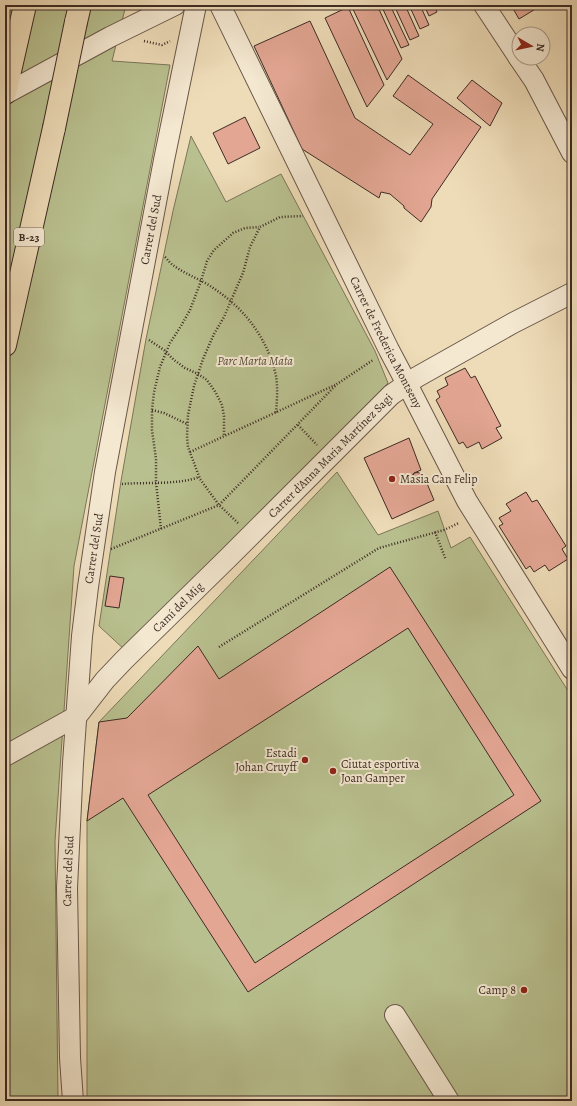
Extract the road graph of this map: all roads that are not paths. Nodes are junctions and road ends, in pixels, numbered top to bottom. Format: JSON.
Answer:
{"nodes":[{"id":1,"x":11,"y":5,"type":"edge"},
{"id":2,"x":26,"y":5,"type":"edge"},
{"id":3,"x":175,"y":5,"type":"edge"},
{"id":4,"x":196,"y":5,"type":"edge"},
{"id":5,"x":220,"y":5,"type":"edge"},
{"id":6,"x":484,"y":5,"type":"edge"},
{"id":7,"x":78,"y":13,"type":"edge"},
{"id":8,"x":12,"y":42,"type":"junction"},
{"id":9,"x":511,"y":46,"type":"edge"},
{"id":10,"x":524,"y":66,"type":"edge"},
{"id":11,"x":5,"y":70,"type":"edge"},
{"id":12,"x":5,"y":94,"type":"edge"},
{"id":13,"x":572,"y":153,"type":"edge"},
{"id":14,"x":572,"y":293,"type":"edge"},
{"id":15,"x":5,"y":345,"type":"edge"},
{"id":16,"x":407,"y":384,"type":"junction"},
{"id":17,"x":246,"y":540,"type":"joint"},
{"id":18,"x":80,"y":661,"type":"junction"},
{"id":19,"x":572,"y":669,"type":"edge"},
{"id":20,"x":115,"y":670,"type":"junction"},
{"id":21,"x":77,"y":716,"type":"junction"},
{"id":22,"x":5,"y":756,"type":"edge"},
{"id":23,"x":395,"y":1015,"type":"dead end"},
{"id":24,"x":73,"y":1101,"type":"edge"},
{"id":25,"x":449,"y":1101,"type":"edge"}],
"edges":[{"from":1,"to":8,"type":"highway"},
{"from":2,"to":8,"type":"highway"},
{"from":3,"to":12,"type":"street"},
{"from":4,"to":18,"type":"street","name":"Carrer del Sud"},
{"from":5,"to":16,"type":"street","name":"Carrer de Frederica Montseny"},
{"from":6,"to":9,"type":"street"},
{"from":7,"to":15,"type":"highway","number":"B-23","bridge":true},
{"from":8,"to":11,"type":"highway"},
{"from":8,"to":12,"type":"highway"},
{"from":10,"to":13,"type":"street"},
{"from":14,"to":16,"type":"street","name":"Carrer d'Anna Maria Martínez Sagi"},
{"from":16,"to":17,"type":"street","name":"Carrer d'Anna Maria Martínez Sagi"},
{"from":16,"to":19,"type":"street","name":"Carrer de Frederica Montseny"},
{"from":17,"to":20,"type":"street","name":"Camí del Mig"},
{"from":18,"to":20,"type":"street"},
{"from":18,"to":21,"type":"street","name":"Carrer del Sud"},
{"from":20,"to":21,"type":"street","name":"Camí del Mig"},
{"from":21,"to":22,"type":"street","name":"Camí del Mig"},
{"from":21,"to":24,"type":"street","name":"Carrer del Sud"},
{"from":23,"to":25,"type":"street"}]}
